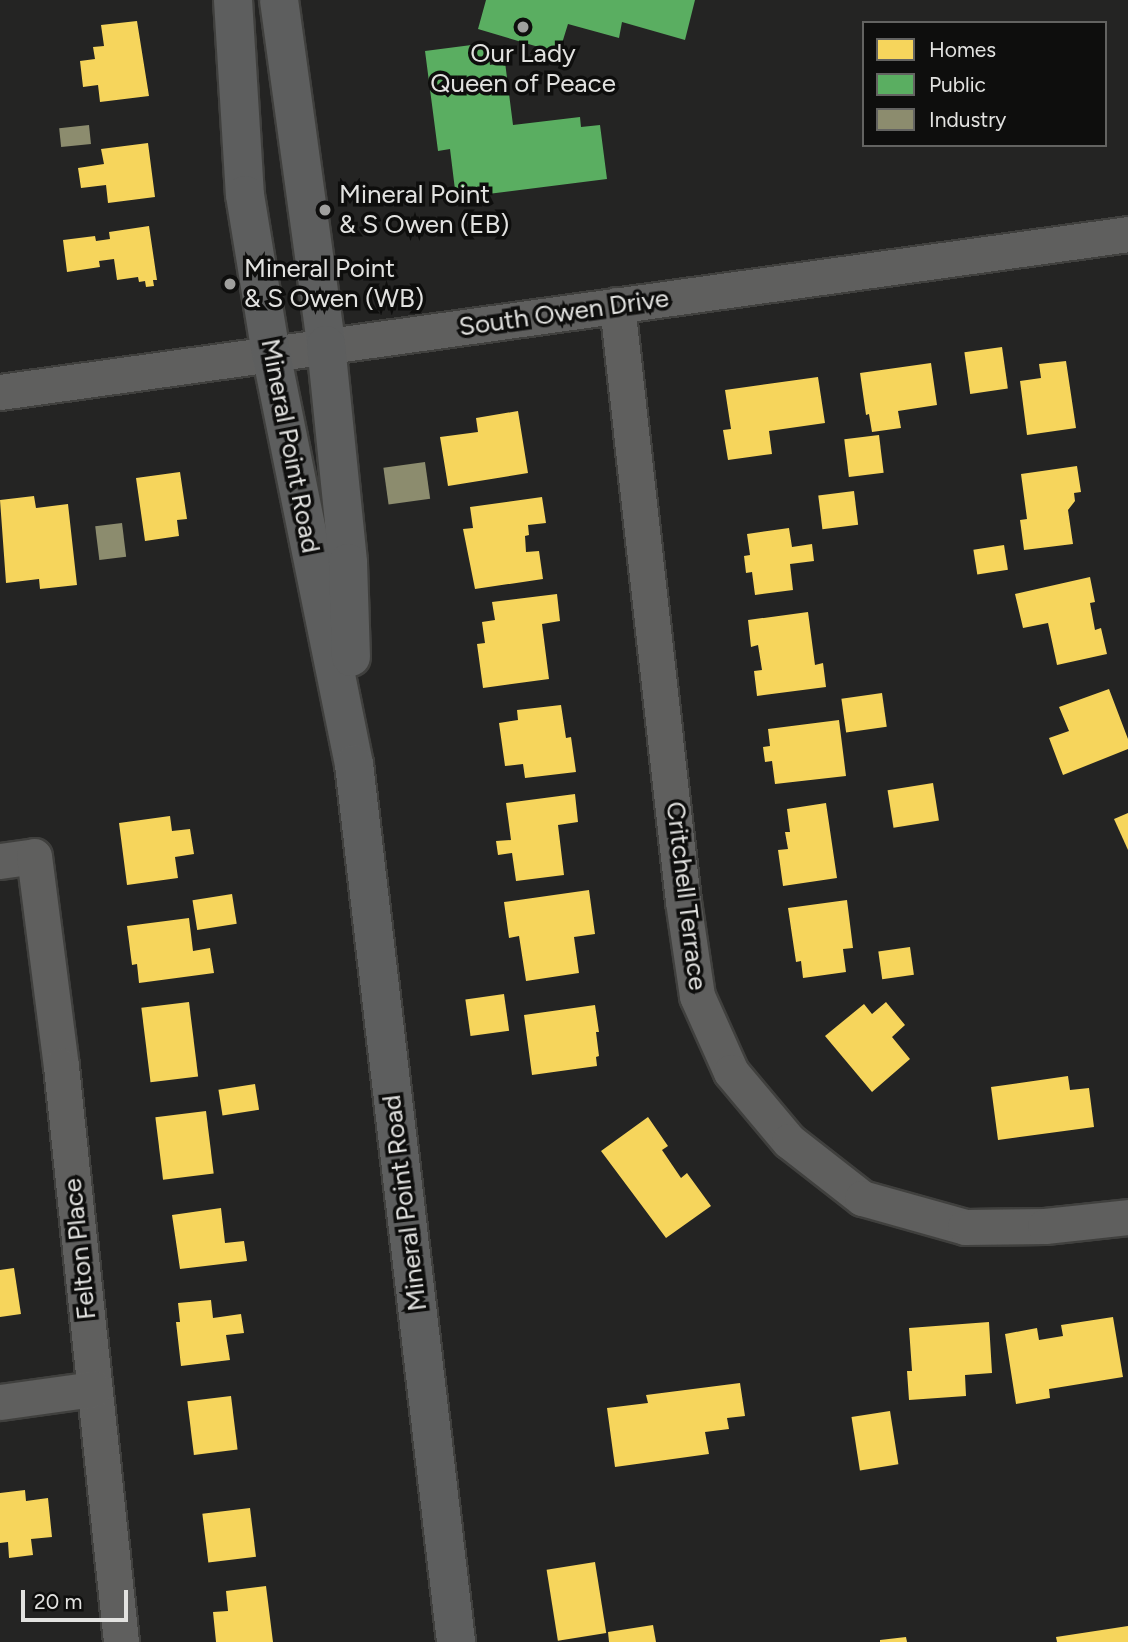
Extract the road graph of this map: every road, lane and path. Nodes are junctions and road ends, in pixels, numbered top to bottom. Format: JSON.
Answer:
{"nodes":[{"id":1,"x":233,"y":0,"type":"edge"},
{"id":2,"x":279,"y":0,"type":"edge"},
{"id":3,"x":1128,"y":234,"type":"edge"},
{"id":4,"x":617,"y":305,"type":"junction"},
{"id":5,"x":326,"y":345,"type":"junction"},
{"id":6,"x":271,"y":353,"type":"junction"},
{"id":7,"x":0,"y":392,"type":"edge"},
{"id":8,"x":354,"y":764,"type":"junction"},
{"id":9,"x":0,"y":861,"type":"edge"},
{"id":10,"x":1128,"y":1217,"type":"edge"},
{"id":11,"x":94,"y":1388,"type":"junction"},
{"id":12,"x":0,"y":1402,"type":"edge"},
{"id":13,"x":121,"y":1642,"type":"edge"},
{"id":14,"x":456,"y":1642,"type":"edge"}],
"edges":[{"from":1,"to":6,"type":"main road","name":"Mineral Point Road"},
{"from":2,"to":5,"type":"main road","name":"Mineral Point Road"},
{"from":3,"to":4,"type":"street","name":"South Owen Drive"},
{"from":4,"to":5,"type":"street","name":"South Owen Drive"},
{"from":4,"to":10,"type":"street","name":"Critchell Terrace"},
{"from":5,"to":6,"type":"street","name":"South Owen Drive"},
{"from":5,"to":8,"type":"main road","name":"Mineral Point Road"},
{"from":6,"to":7,"type":"street","name":"South Owen Drive"},
{"from":6,"to":8,"type":"main road","name":"Mineral Point Road"},
{"from":8,"to":14,"type":"main road","name":"Mineral Point Road"},
{"from":9,"to":11,"type":"street","name":"Felton Place"},
{"from":11,"to":12,"type":"street"},
{"from":11,"to":13,"type":"street","name":"Felton Place"}]}
